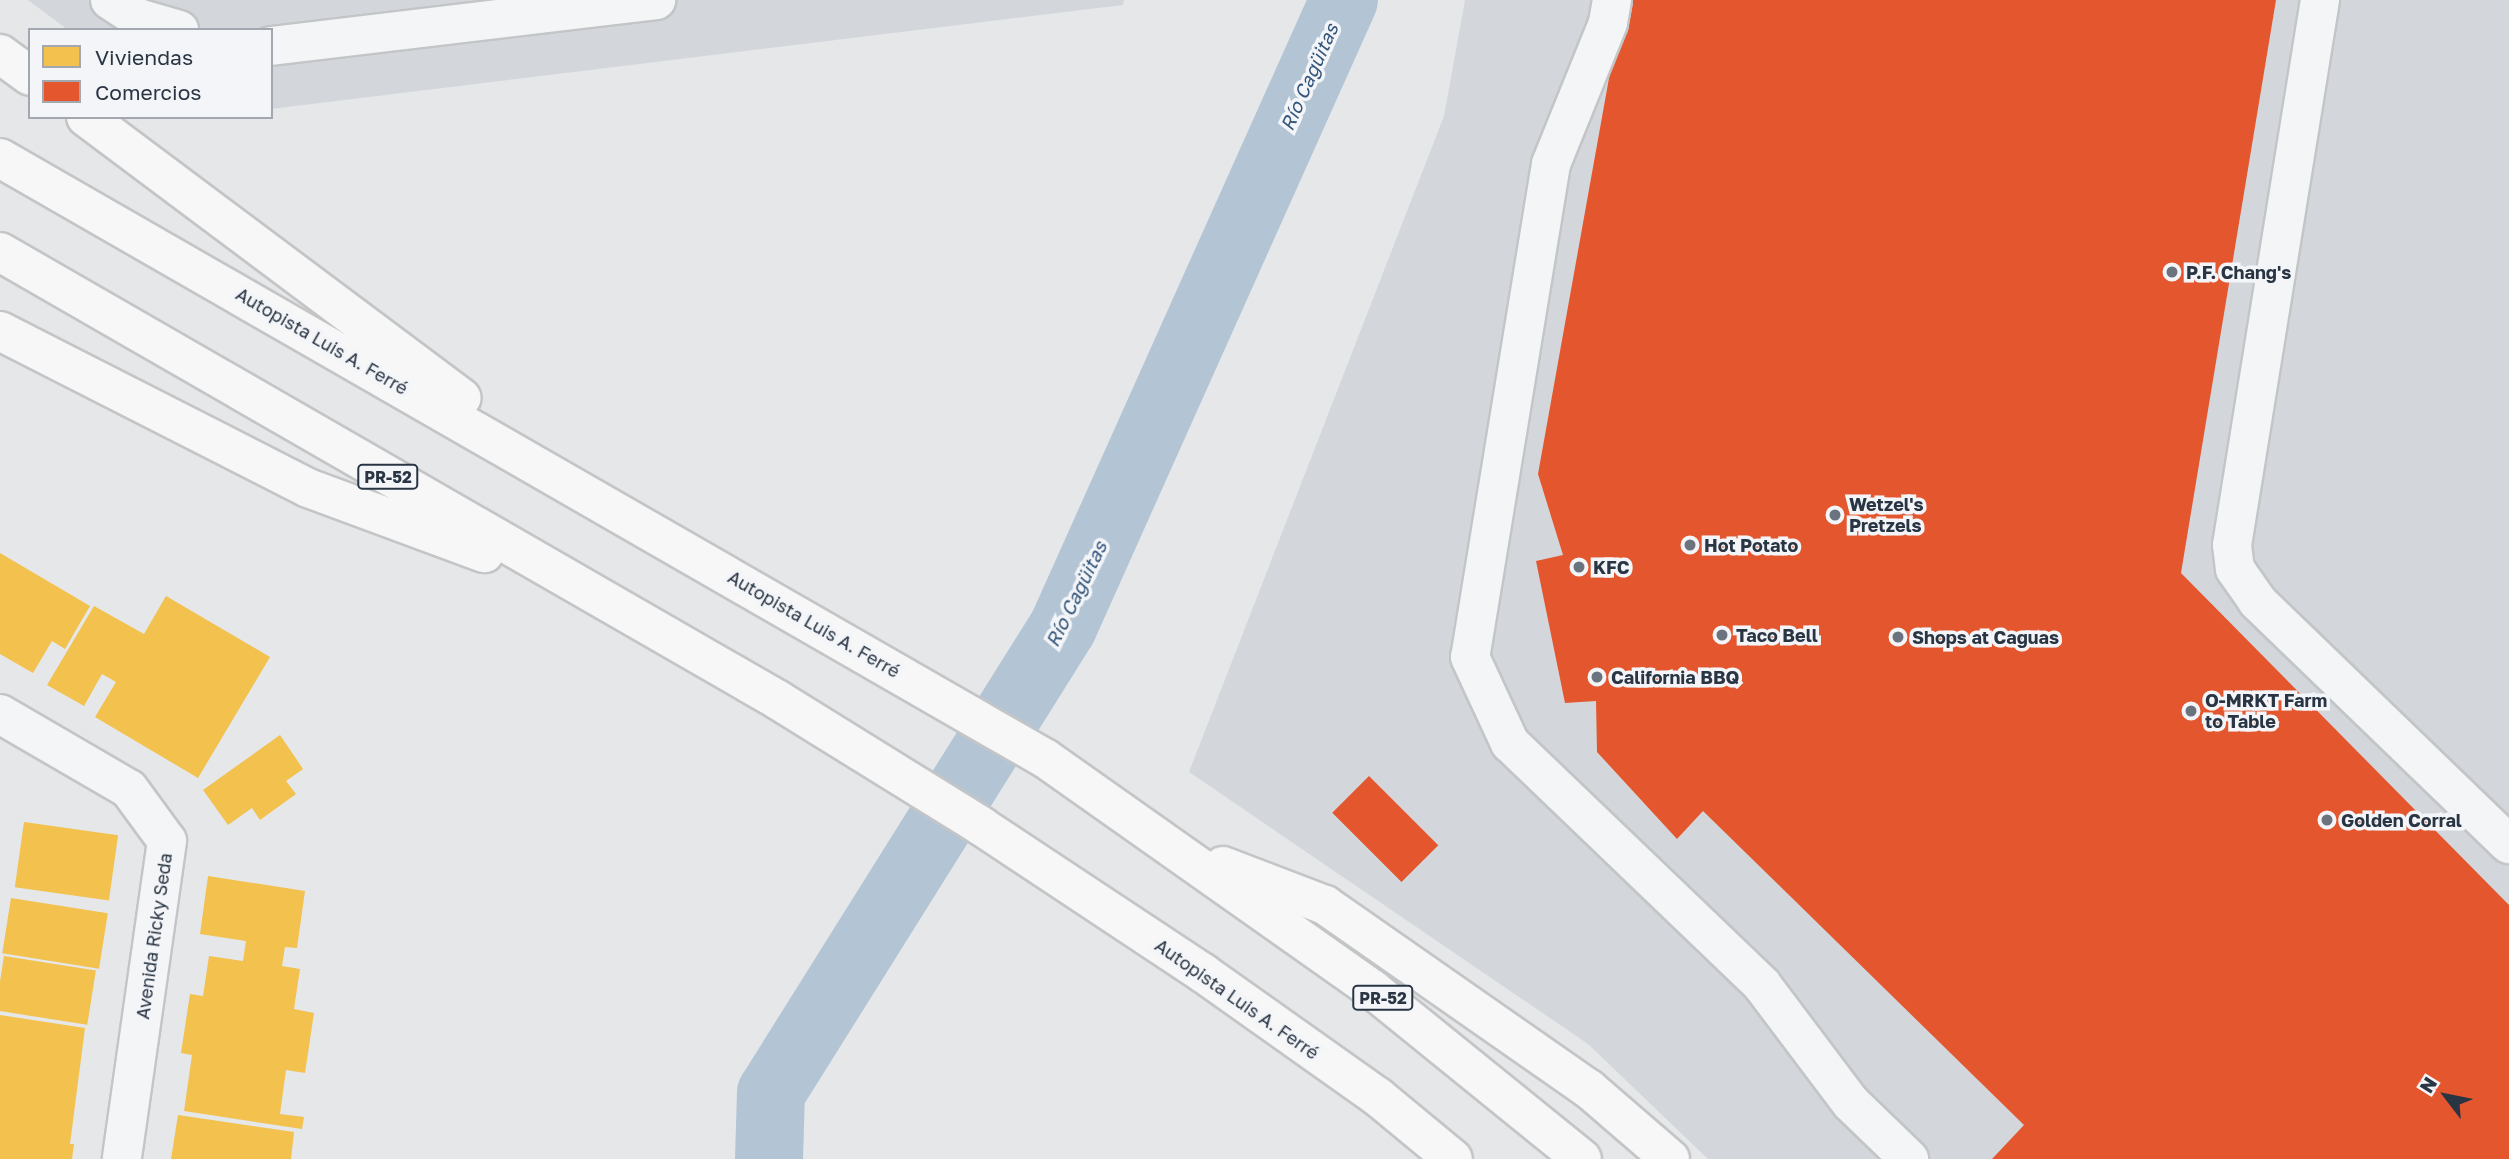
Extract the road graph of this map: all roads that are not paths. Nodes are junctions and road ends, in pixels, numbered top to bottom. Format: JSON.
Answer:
{"nodes":[{"id":1,"x":110,"y":0,"type":"edge"},
{"id":2,"x":656,"y":0,"type":"edge"},
{"id":3,"x":1612,"y":0,"type":"edge"},
{"id":4,"x":2319,"y":0,"type":"edge"},
{"id":5,"x":172,"y":28,"type":"edge"},
{"id":6,"x":273,"y":46,"type":"edge"},
{"id":7,"x":0,"y":54,"type":"edge"},
{"id":8,"x":28,"y":75,"type":"edge"},
{"id":9,"x":89,"y":119,"type":"edge"},
{"id":10,"x":0,"y":158,"type":"edge"},
{"id":11,"x":0,"y":252,"type":"edge"},
{"id":12,"x":0,"y":331,"type":"edge"},
{"id":13,"x":561,"y":478,"type":"junction"},
{"id":14,"x":588,"y":592,"type":"junction"},
{"id":15,"x":0,"y":714,"type":"edge"},
{"id":16,"x":1163,"y":839,"type":"junction"},
{"id":17,"x":2509,"y":844,"type":"edge"},
{"id":18,"x":122,"y":1159,"type":"edge"},
{"id":19,"x":1453,"y":1159,"type":"edge"},
{"id":20,"x":1582,"y":1159,"type":"edge"},
{"id":21,"x":1670,"y":1159,"type":"edge"},
{"id":22,"x":1909,"y":1159,"type":"edge"}],
"edges":[{"from":1,"to":5,"type":"street"},
{"from":2,"to":6,"type":"street"},
{"from":3,"to":22,"type":"street"},
{"from":4,"to":17,"type":"street"},
{"from":7,"to":8,"type":"highway"},
{"from":9,"to":13,"type":"highway"},
{"from":10,"to":13,"type":"highway","name":"Autopista Luis A. Ferré","number":"PR-52"},
{"from":11,"to":14,"type":"highway","name":"Autopista Luis A. Ferré","number":"PR-52"},
{"from":12,"to":14,"type":"highway"},
{"from":13,"to":16,"type":"highway","name":"Autopista Luis A. Ferré","number":"PR-52"},
{"from":14,"to":19,"type":"highway","name":"Autopista Luis A. Ferré","number":"PR-52"},
{"from":15,"to":18,"type":"street","name":"Avenida Ricky Seda"},
{"from":16,"to":20,"type":"highway","name":"Autopista Luis A. Ferré","number":"PR-52"},
{"from":16,"to":21,"type":"highway"}]}
